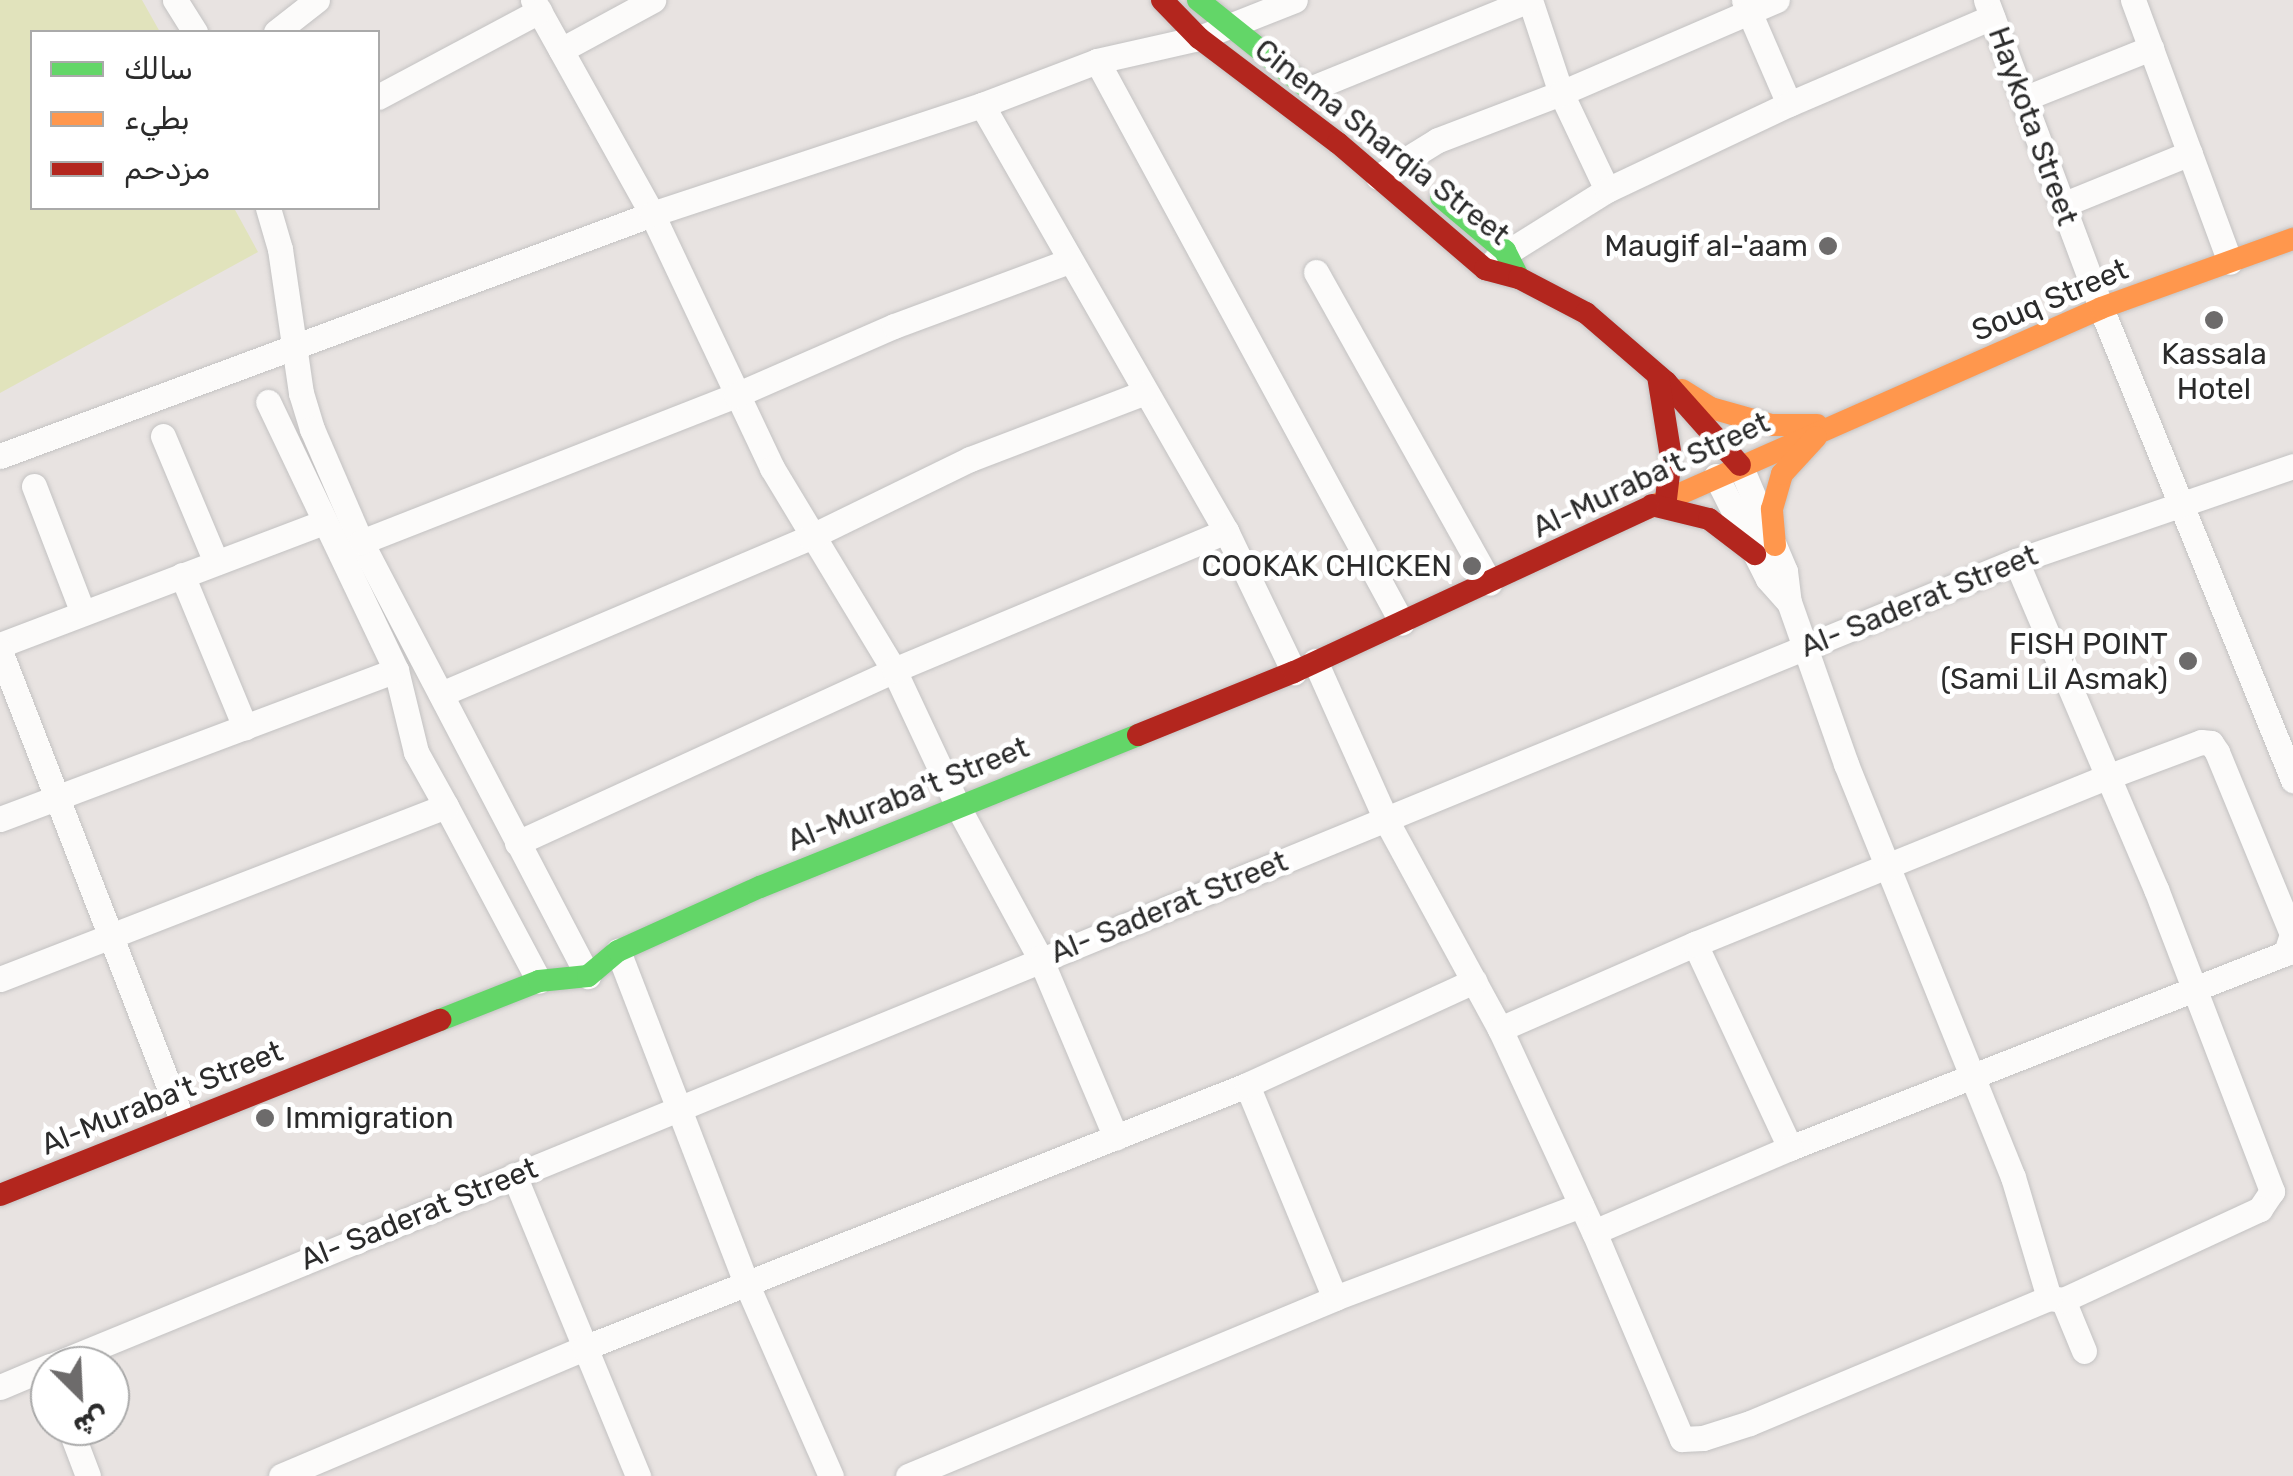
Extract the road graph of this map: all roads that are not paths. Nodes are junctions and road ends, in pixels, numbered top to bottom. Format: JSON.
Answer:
{"nodes":[{"id":1,"x":175,"y":0,"type":"edge"},
{"id":2,"x":317,"y":0,"type":"edge"},
{"id":3,"x":653,"y":0,"type":"edge"},
{"id":4,"x":1162,"y":0,"type":"edge"},
{"id":5,"x":1198,"y":0,"type":"edge"},
{"id":6,"x":1295,"y":0,"type":"edge"},
{"id":7,"x":1529,"y":0,"type":"edge"},
{"id":8,"x":1777,"y":0,"type":"edge"},
{"id":9,"x":2133,"y":0,"type":"edge"},
{"id":10,"x":536,"y":6,"type":"edge"},
{"id":11,"x":1747,"y":6,"type":"edge"},
{"id":12,"x":1989,"y":8,"type":"edge"},
{"id":13,"x":1228,"y":28,"type":"junction"},
{"id":14,"x":194,"y":30,"type":"edge"},
{"id":15,"x":279,"y":30,"type":"edge"},
{"id":16,"x":1200,"y":38,"type":"junction"},
{"id":17,"x":2151,"y":48,"type":"junction"},
{"id":18,"x":561,"y":50,"type":"junction"},
{"id":19,"x":1096,"y":61,"type":"junction"},
{"id":20,"x":1561,"y":93,"type":"junction"},
{"id":21,"x":1317,"y":95,"type":"joint"},
{"id":22,"x":380,"y":96,"type":"edge"},
{"id":23,"x":2023,"y":99,"type":"junction"},
{"id":24,"x":1790,"y":104,"type":"junction"},
{"id":25,"x":982,"y":105,"type":"junction"},
{"id":26,"x":1353,"y":125,"type":"dead end"},
{"id":27,"x":2190,"y":153,"type":"junction"},
{"id":28,"x":1405,"y":176,"type":"junction"},
{"id":29,"x":1606,"y":190,"type":"junction"},
{"id":30,"x":2062,"y":205,"type":"junction"},
{"id":31,"x":269,"y":210,"type":"edge"},
{"id":32,"x":652,"y":214,"type":"junction"},
{"id":33,"x":2293,"y":240,"type":"edge"},
{"id":34,"x":1505,"y":250,"type":"junction"},
{"id":35,"x":1068,"y":261,"type":"junction"},
{"id":36,"x":2230,"y":262,"type":"junction"},
{"id":37,"x":1485,"y":269,"type":"junction"},
{"id":38,"x":1316,"y":272,"type":"dead end"},
{"id":39,"x":1518,"y":278,"type":"junction"},
{"id":40,"x":2101,"y":308,"type":"junction"},
{"id":41,"x":292,"y":345,"type":"junction"},
{"id":42,"x":1662,"y":378,"type":"junction"},
{"id":43,"x":1146,"y":392,"type":"junction"},
{"id":44,"x":736,"y":395,"type":"junction"},
{"id":45,"x":268,"y":402,"type":"dead end"},
{"id":46,"x":1833,"y":425,"type":"junction"},
{"id":47,"x":163,"y":436,"type":"dead end"},
{"id":48,"x":0,"y":456,"type":"edge"},
{"id":49,"x":1740,"y":465,"type":"junction"},
{"id":50,"x":2293,"y":466,"type":"edge"},
{"id":51,"x":1716,"y":476,"type":"junction"},
{"id":52,"x":34,"y":486,"type":"dead end"},
{"id":53,"x":1659,"y":502,"type":"junction"},
{"id":54,"x":2184,"y":502,"type":"junction"},
{"id":55,"x":322,"y":522,"type":"junction"},
{"id":56,"x":1226,"y":531,"type":"junction"},
{"id":57,"x":810,"y":537,"type":"junction"},
{"id":58,"x":361,"y":542,"type":"junction"},
{"id":59,"x":1765,"y":549,"type":"junction"},
{"id":60,"x":2016,"y":561,"type":"junction"},
{"id":61,"x":216,"y":562,"type":"junction"},
{"id":62,"x":182,"y":575,"type":"junction"},
{"id":63,"x":1490,"y":584,"type":"junction"},
{"id":64,"x":83,"y":613,"type":"junction"},
{"id":65,"x":1402,"y":622,"type":"junction"},
{"id":66,"x":1804,"y":647,"type":"junction"},
{"id":67,"x":0,"y":648,"type":"edge"},
{"id":68,"x":1304,"y":667,"type":"junction"},
{"id":69,"x":396,"y":670,"type":"junction"},
{"id":70,"x":894,"y":670,"type":"junction"},
{"id":71,"x":441,"y":694,"type":"junction"},
{"id":72,"x":245,"y":727,"type":"junction"},
{"id":73,"x":2292,"y":774,"type":"edge"},
{"id":74,"x":2107,"y":778,"type":"junction"},
{"id":75,"x":56,"y":798,"type":"junction"},
{"id":76,"x":446,"y":806,"type":"junction"},
{"id":77,"x":959,"y":809,"type":"junction"},
{"id":78,"x":0,"y":818,"type":"edge"},
{"id":79,"x":1386,"y":820,"type":"junction"},
{"id":80,"x":517,"y":843,"type":"junction"},
{"id":81,"x":1886,"y":866,"type":"junction"},
{"id":82,"x":109,"y":936,"type":"junction"},
{"id":83,"x":1695,"y":944,"type":"junction"},
{"id":84,"x":618,"y":951,"type":"junction"},
{"id":85,"x":1040,"y":958,"type":"junction"},
{"id":86,"x":588,"y":976,"type":"junction"},
{"id":87,"x":0,"y":979,"type":"edge"},
{"id":88,"x":538,"y":981,"type":"junction"},
{"id":89,"x":1474,"y":981,"type":"junction"},
{"id":90,"x":2196,"y":988,"type":"junction"},
{"id":91,"x":1500,"y":1029,"type":"junction"},
{"id":92,"x":1973,"y":1077,"type":"junction"},
{"id":93,"x":1247,"y":1085,"type":"junction"},
{"id":94,"x":679,"y":1107,"type":"junction"},
{"id":95,"x":182,"y":1120,"type":"junction"},
{"id":96,"x":1116,"y":1138,"type":"junction"},
{"id":97,"x":1790,"y":1148,"type":"junction"},
{"id":98,"x":514,"y":1175,"type":"junction"},
{"id":99,"x":3,"y":1186,"type":"edge"},
{"id":100,"x":1581,"y":1205,"type":"junction"},
{"id":101,"x":1594,"y":1232,"type":"junction"},
{"id":102,"x":747,"y":1285,"type":"junction"},
{"id":103,"x":1335,"y":1298,"type":"junction"},
{"id":104,"x":2056,"y":1299,"type":"junction"},
{"id":105,"x":106,"y":1346,"type":"edge"},
{"id":106,"x":584,"y":1348,"type":"junction"},
{"id":107,"x":2084,"y":1351,"type":"dead end"},
{"id":108,"x":30,"y":1377,"type":"edge"},
{"id":109,"x":0,"y":1387,"type":"edge"},
{"id":110,"x":77,"y":1446,"type":"edge"},
{"id":111,"x":88,"y":1476,"type":"edge"},
{"id":112,"x":281,"y":1476,"type":"edge"},
{"id":113,"x":638,"y":1476,"type":"edge"},
{"id":114,"x":831,"y":1476,"type":"edge"},
{"id":115,"x":908,"y":1476,"type":"edge"}],
"edges":[{"from":1,"to":14,"type":"street"},
{"from":2,"to":15,"type":"street"},
{"from":3,"to":18,"type":"street"},
{"from":4,"to":16,"type":"main road","name":"Cinema Sharqia Street"},
{"from":5,"to":13,"type":"main road","name":"Cinema Sharqia Street"},
{"from":6,"to":13,"type":"street"},
{"from":7,"to":20,"type":"street"},
{"from":7,"to":21,"type":"street"},
{"from":8,"to":11,"type":"street"},
{"from":9,"to":17,"type":"street"},
{"from":10,"to":18,"type":"street"},
{"from":10,"to":22,"type":"street"},
{"from":11,"to":20,"type":"street"},
{"from":11,"to":24,"type":"street"},
{"from":12,"to":23,"type":"street","name":"Haykota Street"},
{"from":12,"to":24,"type":"street"},
{"from":13,"to":16,"type":"street"},
{"from":13,"to":21,"type":"main road","name":"Cinema Sharqia Street"},
{"from":16,"to":19,"type":"street"},
{"from":16,"to":28,"type":"main road","name":"Cinema Sharqia Street"},
{"from":17,"to":23,"type":"street"},
{"from":17,"to":27,"type":"street"},
{"from":18,"to":32,"type":"street"},
{"from":19,"to":25,"type":"street"},
{"from":19,"to":65,"type":"street"},
{"from":20,"to":28,"type":"street"},
{"from":20,"to":29,"type":"street"},
{"from":23,"to":30,"type":"street","name":"Haykota Street"},
{"from":24,"to":29,"type":"street"},
{"from":25,"to":32,"type":"street"},
{"from":25,"to":35,"type":"street"},
{"from":26,"to":28,"type":"main road","name":"Cinema Sharqia Street"},
{"from":27,"to":30,"type":"street"},
{"from":27,"to":36,"type":"street"},
{"from":28,"to":34,"type":"main road","name":"Cinema Sharqia Street"},
{"from":28,"to":37,"type":"main road","name":"Cinema Sharqia Street"},
{"from":29,"to":34,"type":"street"},
{"from":30,"to":40,"type":"street","name":"Haykota Street"},
{"from":31,"to":41,"type":"street"},
{"from":32,"to":41,"type":"street"},
{"from":32,"to":44,"type":"street"},
{"from":33,"to":36,"type":"main road","name":"Souq Street"},
{"from":34,"to":37,"type":"street"},
{"from":34,"to":39,"type":"main road","name":"Cinema Sharqia Street"},
{"from":35,"to":43,"type":"street"},
{"from":35,"to":44,"type":"street"},
{"from":36,"to":40,"type":"main road","name":"Souq Street"},
{"from":37,"to":39,"type":"main road","name":"Cinema Sharqia Street"},
{"from":38,"to":63,"type":"street"},
{"from":39,"to":42,"type":"main road"},
{"from":40,"to":46,"type":"main road","name":"Souq Street"},
{"from":40,"to":54,"type":"street","name":"Haykota Street"},
{"from":41,"to":48,"type":"street"},
{"from":41,"to":58,"type":"street"},
{"from":42,"to":46,"type":"main road"},
{"from":42,"to":49,"type":"main road"},
{"from":42,"to":51,"type":"main road"},
{"from":42,"to":53,"type":"main road"},
{"from":43,"to":56,"type":"street"},
{"from":43,"to":57,"type":"street"},
{"from":44,"to":57,"type":"street"},
{"from":44,"to":58,"type":"street"},
{"from":45,"to":55,"type":"street"},
{"from":46,"to":49,"type":"main road","name":"Al-Muraba't Street"},
{"from":46,"to":59,"type":"main road"},
{"from":47,"to":61,"type":"street"},
{"from":49,"to":51,"type":"main road","name":"Al-Muraba't Street"},
{"from":49,"to":59,"type":"street"},
{"from":50,"to":54,"type":"street","name":"Al- Saderat Street"},
{"from":51,"to":53,"type":"main road","name":"Al-Muraba't Street"},
{"from":51,"to":59,"type":"street"},
{"from":52,"to":64,"type":"street"},
{"from":53,"to":59,"type":"main road"},
{"from":53,"to":63,"type":"main road","name":"Al-Muraba't Street"},
{"from":54,"to":60,"type":"street","name":"Al- Saderat Street"},
{"from":54,"to":73,"type":"street","name":"Haykota Street"},
{"from":55,"to":61,"type":"street"},
{"from":55,"to":69,"type":"street"},
{"from":56,"to":68,"type":"street"},
{"from":56,"to":70,"type":"street"},
{"from":57,"to":70,"type":"street"},
{"from":57,"to":71,"type":"street"},
{"from":58,"to":71,"type":"street"},
{"from":59,"to":66,"type":"street"},
{"from":60,"to":66,"type":"street","name":"Al- Saderat Street"},
{"from":60,"to":74,"type":"street"},
{"from":61,"to":62,"type":"street"},
{"from":62,"to":64,"type":"street"},
{"from":62,"to":72,"type":"street"},
{"from":63,"to":65,"type":"main road","name":"Al-Muraba't Street"},
{"from":64,"to":67,"type":"street"},
{"from":65,"to":68,"type":"main road","name":"Al-Muraba't Street"},
{"from":66,"to":79,"type":"street","name":"Al- Saderat Street"},
{"from":66,"to":81,"type":"street"},
{"from":67,"to":75,"type":"street"},
{"from":68,"to":77,"type":"main road","name":"Al-Muraba't Street"},
{"from":68,"to":79,"type":"street"},
{"from":69,"to":72,"type":"street"},
{"from":69,"to":76,"type":"street"},
{"from":70,"to":77,"type":"street"},
{"from":70,"to":80,"type":"street"},
{"from":71,"to":80,"type":"street"},
{"from":72,"to":75,"type":"street"},
{"from":74,"to":81,"type":"street"},
{"from":74,"to":90,"type":"street"},
{"from":74,"to":90,"type":"street"},
{"from":75,"to":78,"type":"street"},
{"from":75,"to":82,"type":"street"},
{"from":76,"to":82,"type":"street"},
{"from":76,"to":88,"type":"street"},
{"from":77,"to":84,"type":"main road","name":"Al-Muraba't Street"},
{"from":77,"to":85,"type":"street"},
{"from":79,"to":85,"type":"street","name":"Al- Saderat Street"},
{"from":79,"to":89,"type":"street"},
{"from":80,"to":86,"type":"street"},
{"from":81,"to":83,"type":"street"},
{"from":81,"to":92,"type":"street"},
{"from":82,"to":87,"type":"street"},
{"from":82,"to":95,"type":"street"},
{"from":83,"to":91,"type":"street"},
{"from":83,"to":97,"type":"street"},
{"from":84,"to":86,"type":"main road","name":"Al-Muraba't Street"},
{"from":84,"to":94,"type":"street"},
{"from":85,"to":94,"type":"street","name":"Al- Saderat Street"},
{"from":85,"to":96,"type":"street"},
{"from":86,"to":88,"type":"main road","name":"Al-Muraba't Street"},
{"from":88,"to":95,"type":"main road","name":"Al-Muraba't Street"},
{"from":89,"to":91,"type":"street"},
{"from":89,"to":93,"type":"street"},
{"from":90,"to":92,"type":"street"},
{"from":90,"to":104,"type":"street"},
{"from":91,"to":100,"type":"street"},
{"from":92,"to":97,"type":"street"},
{"from":92,"to":104,"type":"street"},
{"from":93,"to":96,"type":"street"},
{"from":93,"to":103,"type":"street"},
{"from":94,"to":98,"type":"street","name":"Al- Saderat Street"},
{"from":94,"to":102,"type":"street"},
{"from":95,"to":99,"type":"main road","name":"Al-Muraba't Street"},
{"from":96,"to":102,"type":"street"},
{"from":97,"to":101,"type":"street"},
{"from":98,"to":105,"type":"street","name":"Al- Saderat Street"},
{"from":98,"to":106,"type":"street"},
{"from":100,"to":101,"type":"street"},
{"from":100,"to":103,"type":"street"},
{"from":101,"to":104,"type":"street"},
{"from":102,"to":106,"type":"street"},
{"from":102,"to":114,"type":"street"},
{"from":103,"to":115,"type":"street"},
{"from":104,"to":107,"type":"street"},
{"from":106,"to":112,"type":"street"},
{"from":106,"to":113,"type":"street"},
{"from":108,"to":109,"type":"street","name":"Al- Saderat Street"},
{"from":110,"to":111,"type":"street"}]}
